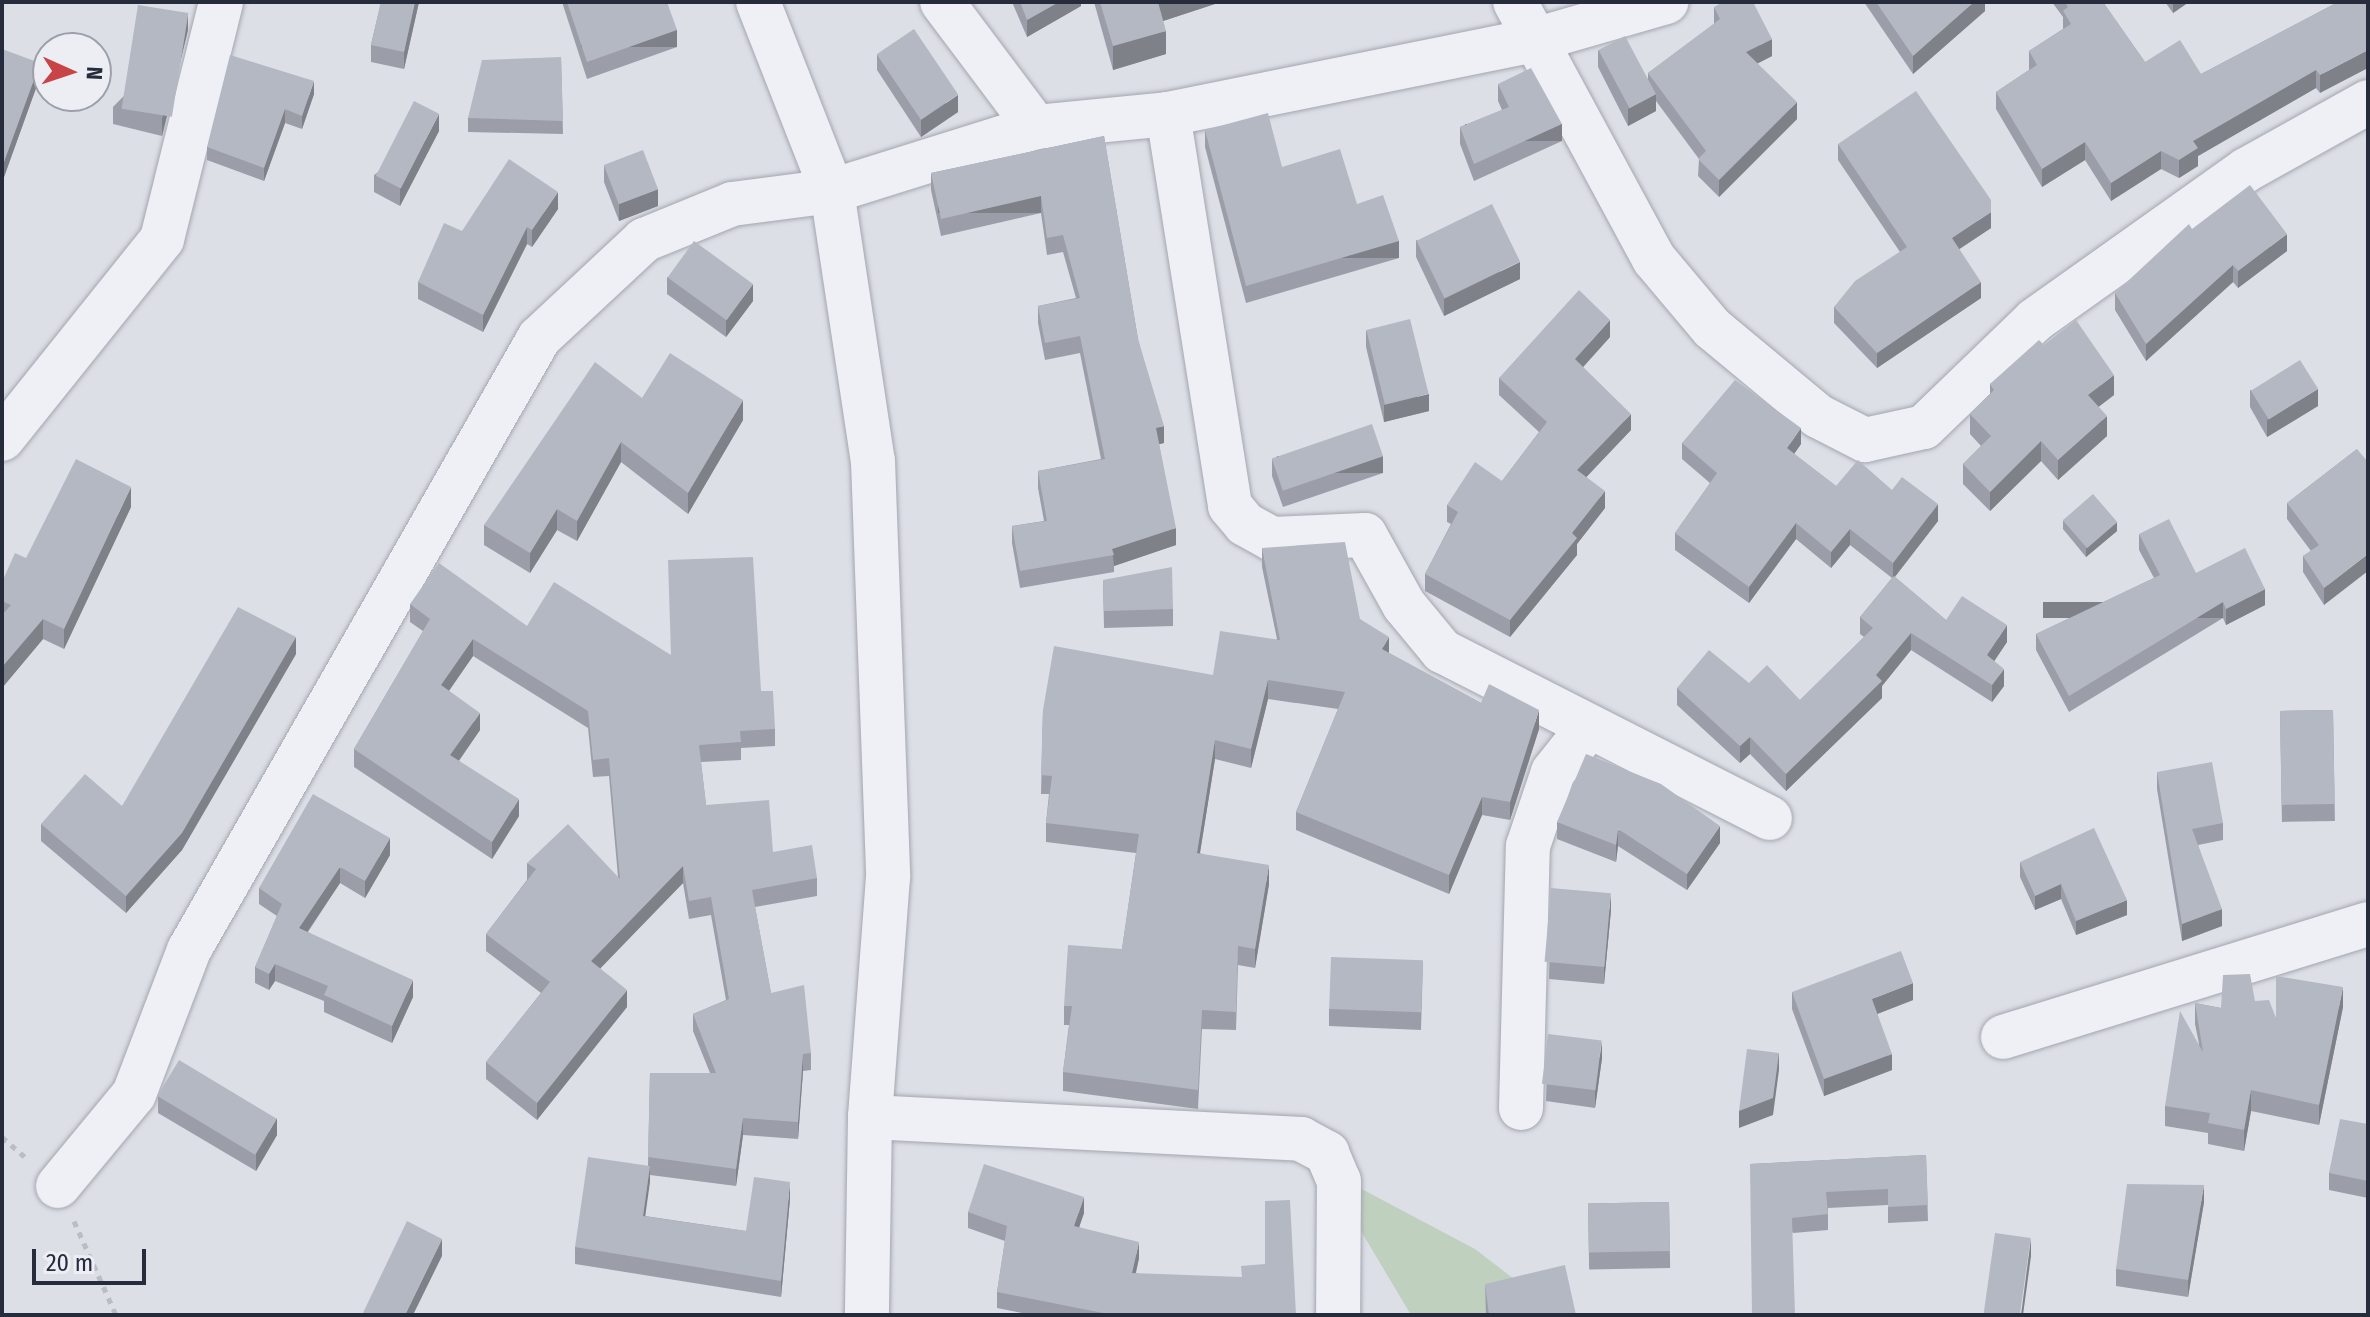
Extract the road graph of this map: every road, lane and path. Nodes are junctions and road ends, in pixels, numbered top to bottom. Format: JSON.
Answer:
{"nodes":[{"id":1,"x":221,"y":2,"type":"edge"},
{"id":2,"x":758,"y":2,"type":"edge"},
{"id":3,"x":942,"y":2,"type":"edge"},
{"id":4,"x":1666,"y":2,"type":"edge"},
{"id":5,"x":1523,"y":21,"type":"edge"},
{"id":6,"x":2368,"y":102,"type":"edge"},
{"id":7,"x":1168,"y":114,"type":"junction"},
{"id":8,"x":1036,"y":127,"type":"junction"},
{"id":9,"x":832,"y":191,"type":"junction"},
{"id":10,"x":2,"y":439,"type":"edge"},
{"id":11,"x":1588,"y":728,"type":"junction"},
{"id":12,"x":1770,"y":818,"type":"dead end"},
{"id":13,"x":2368,"y":924,"type":"edge"},
{"id":14,"x":2003,"y":1037,"type":"dead end"},
{"id":15,"x":1521,"y":1108,"type":"dead end"},
{"id":16,"x":870,"y":1117,"type":"junction"},
{"id":17,"x":58,"y":1186,"type":"joint"},
{"id":18,"x":116,"y":1315,"type":"edge"},
{"id":19,"x":867,"y":1315,"type":"edge"},
{"id":20,"x":1338,"y":1315,"type":"edge"}],
"edges":[{"from":1,"to":10,"type":"street"},
{"from":2,"to":9,"type":"street"},
{"from":3,"to":8,"type":"street"},
{"from":4,"to":5,"type":"street"},
{"from":5,"to":6,"type":"street"},
{"from":5,"to":7,"type":"street"},
{"from":7,"to":8,"type":"street"},
{"from":7,"to":11,"type":"street"},
{"from":8,"to":9,"type":"street"},
{"from":9,"to":16,"type":"street"},
{"from":9,"to":17,"type":"street"},
{"from":11,"to":12,"type":"street"},
{"from":11,"to":15,"type":"street"},
{"from":13,"to":14,"type":"street"},
{"from":16,"to":19,"type":"street"},
{"from":16,"to":20,"type":"street"},
{"from":17,"to":18,"type":"path"}]}
